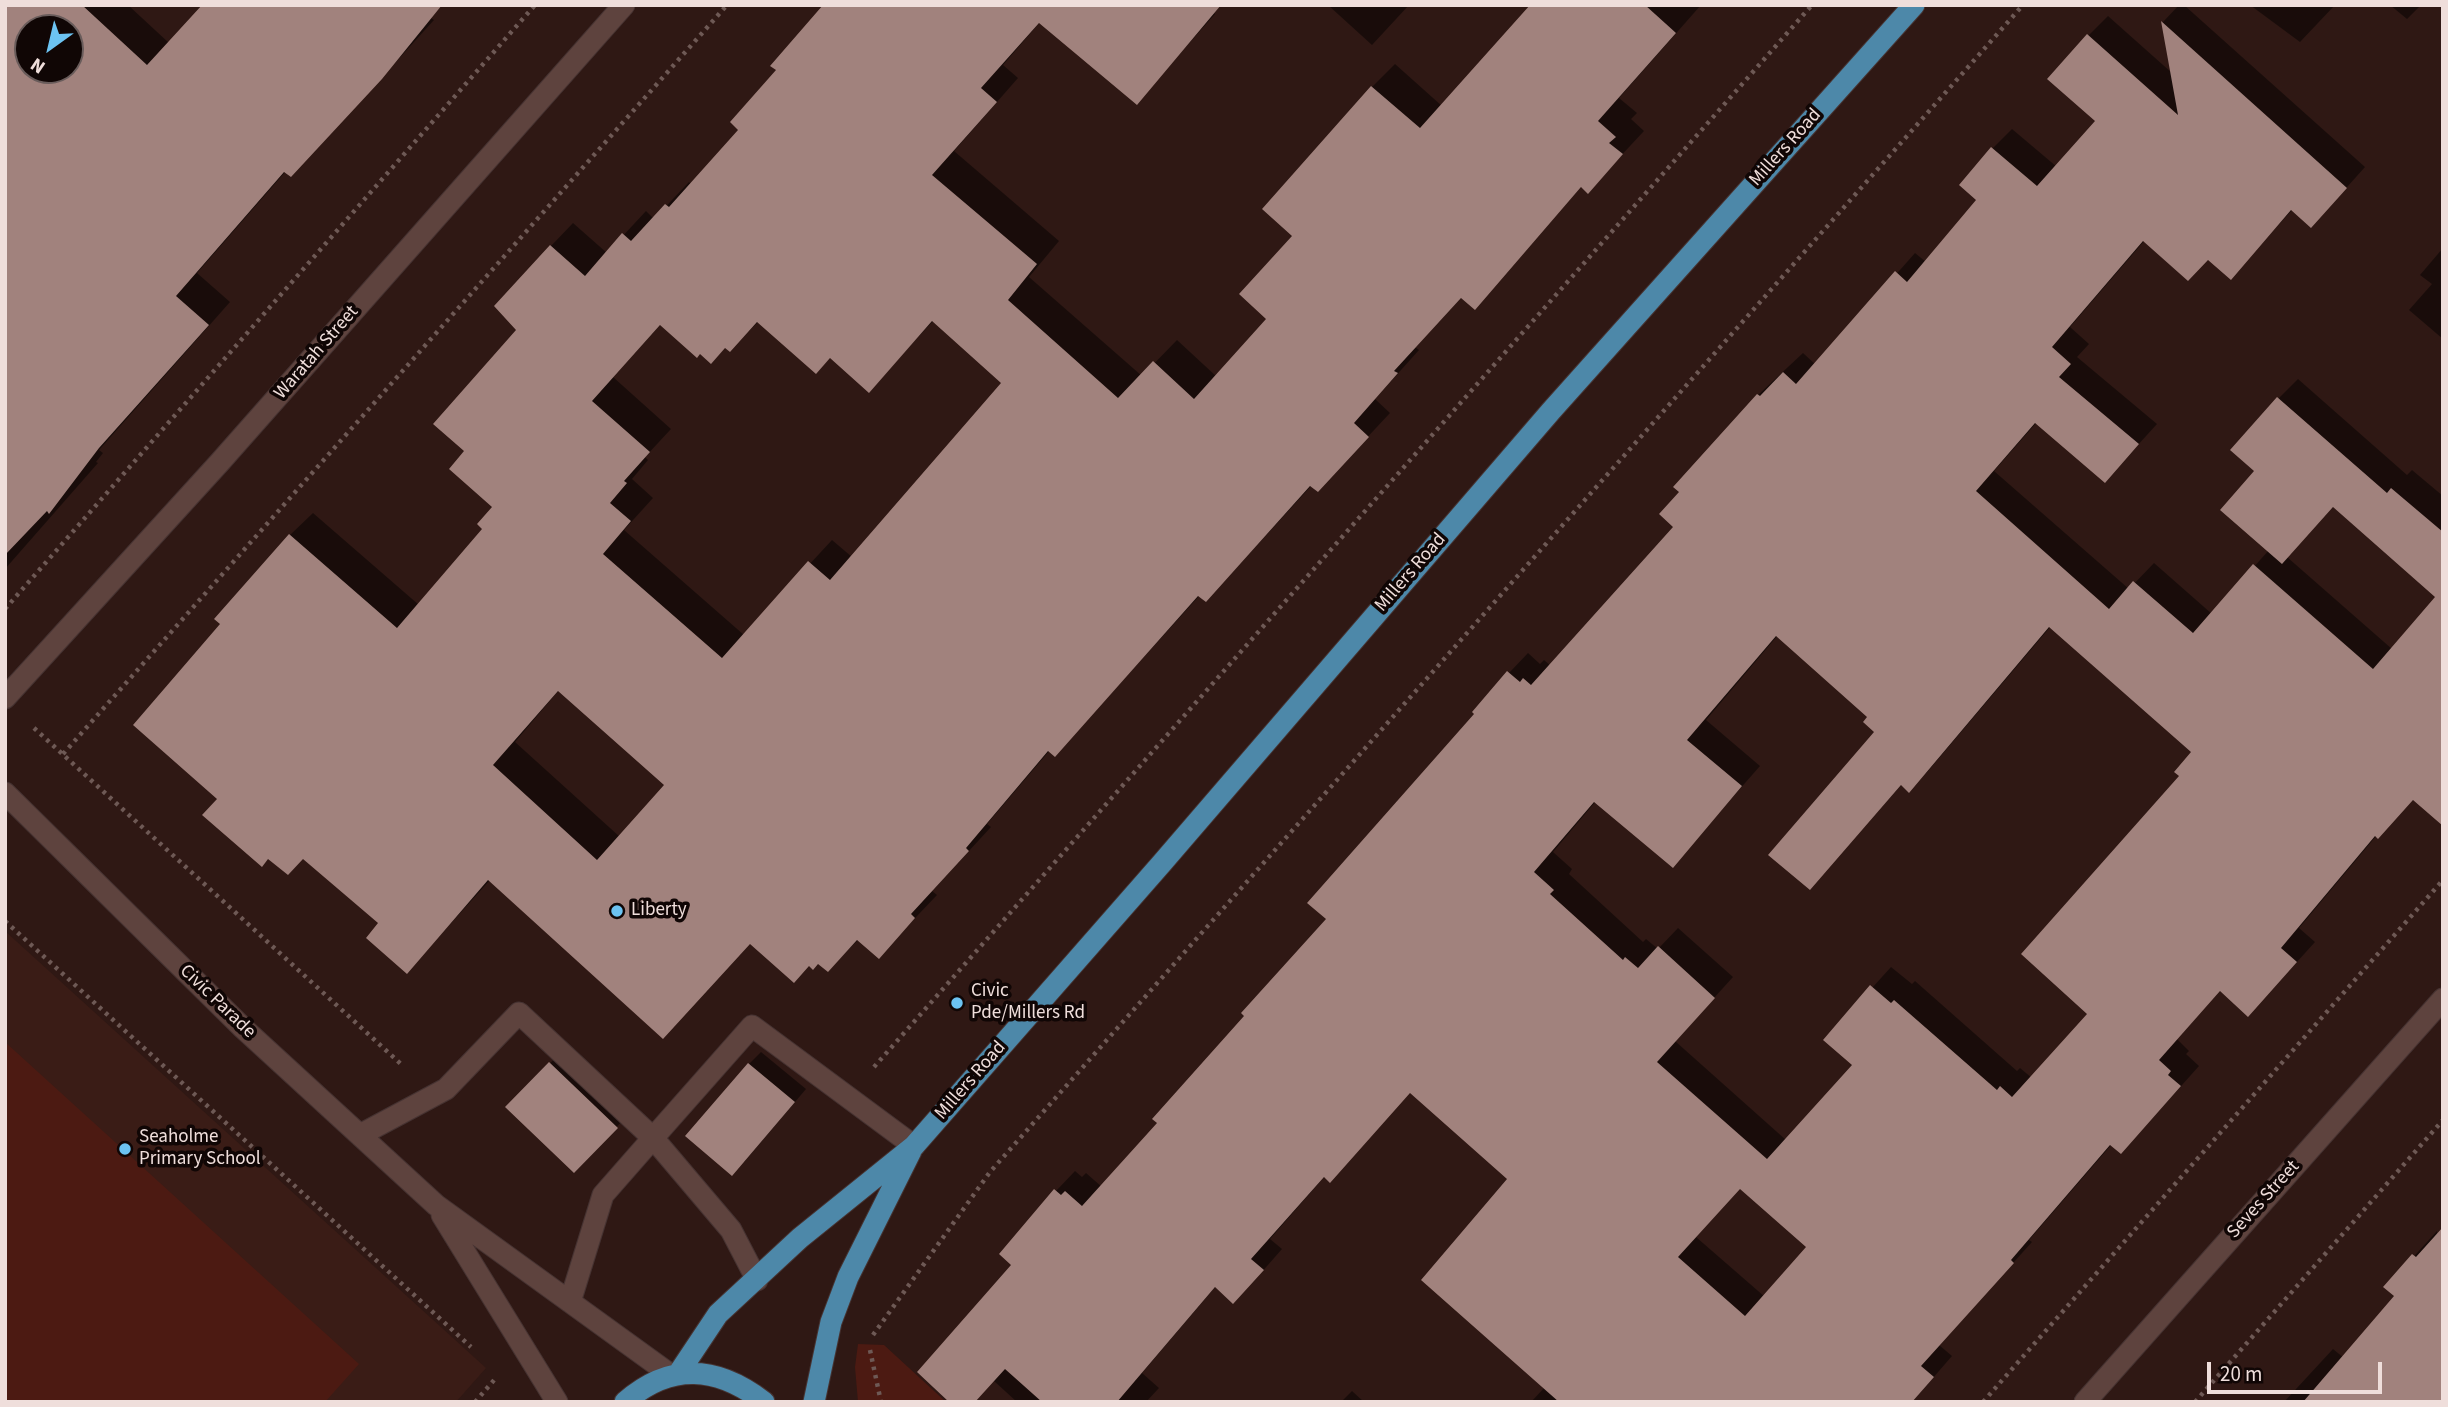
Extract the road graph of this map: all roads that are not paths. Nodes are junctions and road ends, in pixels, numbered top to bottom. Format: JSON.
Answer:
{"nodes":[{"id":1,"x":624,"y":5,"type":"edge"},
{"id":2,"x":1914,"y":5,"type":"edge"},
{"id":3,"x":5,"y":698,"type":"edge"},
{"id":4,"x":5,"y":793,"type":"edge"},
{"id":5,"x":2443,"y":999,"type":"edge"},
{"id":6,"x":360,"y":1135,"type":"junction"},
{"id":7,"x":653,"y":1138,"type":"junction"},
{"id":8,"x":914,"y":1146,"type":"junction"},
{"id":9,"x":436,"y":1205,"type":"junction"},
{"id":10,"x":757,"y":1280,"type":"junction"},
{"id":11,"x":570,"y":1302,"type":"junction"},
{"id":12,"x":674,"y":1374,"type":"junction"},
{"id":13,"x":556,"y":1402,"type":"edge"},
{"id":14,"x":625,"y":1402,"type":"edge"},
{"id":15,"x":764,"y":1402,"type":"edge"},
{"id":16,"x":814,"y":1402,"type":"edge"},
{"id":17,"x":2085,"y":1402,"type":"edge"}],
"edges":[{"from":1,"to":3,"type":"street","name":"Waratah Street"},
{"from":2,"to":8,"type":"main road","name":"Millers Road"},
{"from":4,"to":6,"type":"street","name":"Civic Parade"},
{"from":5,"to":17,"type":"street","name":"Seves Street"},
{"from":6,"to":7,"type":"street"},
{"from":6,"to":9,"type":"street","name":"Civic Parade"},
{"from":7,"to":8,"type":"street"},
{"from":7,"to":10,"type":"street"},
{"from":7,"to":11,"type":"street"},
{"from":8,"to":10,"type":"main road","name":"Millers Road"},
{"from":8,"to":16,"type":"main road","name":"Millers Road"},
{"from":9,"to":11,"type":"street","name":"Civic Parade"},
{"from":9,"to":13,"type":"street","name":"Civic Parade"},
{"from":10,"to":12,"type":"main road","name":"Millers Road"},
{"from":11,"to":12,"type":"street","name":"Civic Parade"},
{"from":12,"to":14,"type":"main road"},
{"from":12,"to":15,"type":"main road"}]}
